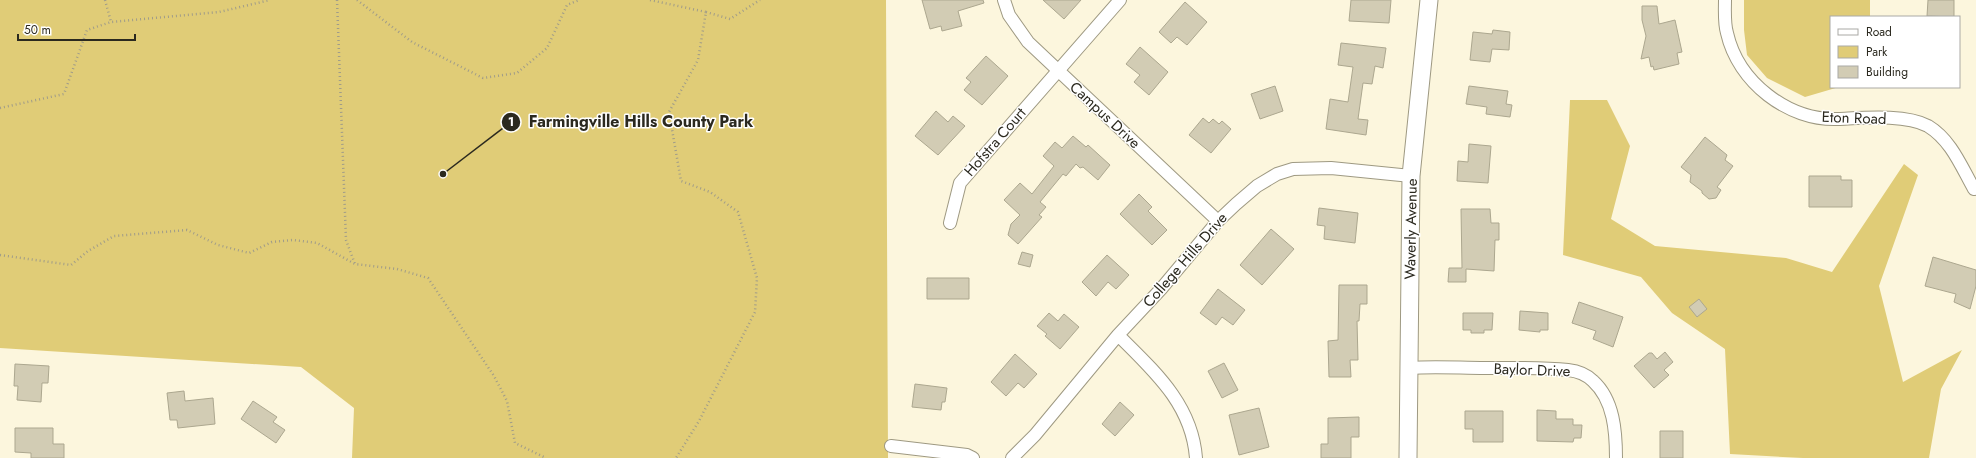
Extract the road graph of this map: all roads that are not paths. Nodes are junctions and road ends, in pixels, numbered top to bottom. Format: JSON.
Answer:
{"nodes":[{"id":1,"x":1004,"y":0,"type":"edge"},
{"id":2,"x":1120,"y":0,"type":"edge"},
{"id":3,"x":1429,"y":0,"type":"edge"},
{"id":4,"x":1725,"y":0,"type":"edge"},
{"id":5,"x":1058,"y":71,"type":"junction"},
{"id":6,"x":1411,"y":176,"type":"junction"},
{"id":7,"x":1974,"y":189,"type":"dead end"},
{"id":8,"x":1218,"y":221,"type":"junction"},
{"id":9,"x":950,"y":223,"type":"dead end"},
{"id":10,"x":1118,"y":335,"type":"junction"},
{"id":11,"x":1409,"y":368,"type":"junction"},
{"id":12,"x":891,"y":446,"type":"dead end"},
{"id":13,"x":973,"y":458,"type":"edge"},
{"id":14,"x":1012,"y":458,"type":"edge"},
{"id":15,"x":1196,"y":458,"type":"edge"},
{"id":16,"x":1408,"y":458,"type":"edge"},
{"id":17,"x":1616,"y":458,"type":"edge"}],
"edges":[{"from":1,"to":5,"type":"street","name":"Campus Drive"},
{"from":2,"to":5,"type":"street","name":"Hofstra Court"},
{"from":3,"to":6,"type":"street","name":"Waverly Avenue"},
{"from":4,"to":7,"type":"street","name":"Eton Road"},
{"from":5,"to":8,"type":"street","name":"Campus Drive"},
{"from":5,"to":9,"type":"street","name":"Hofstra Court"},
{"from":6,"to":8,"type":"street","name":"College Hills Drive"},
{"from":6,"to":11,"type":"street","name":"Waverly Avenue"},
{"from":8,"to":10,"type":"street","name":"College Hills Drive"},
{"from":10,"to":14,"type":"street","name":"College Hills Drive"},
{"from":10,"to":15,"type":"street"},
{"from":11,"to":16,"type":"street","name":"Waverly Avenue"},
{"from":11,"to":17,"type":"street","name":"Baylor Drive"},
{"from":12,"to":13,"type":"street"}]}
